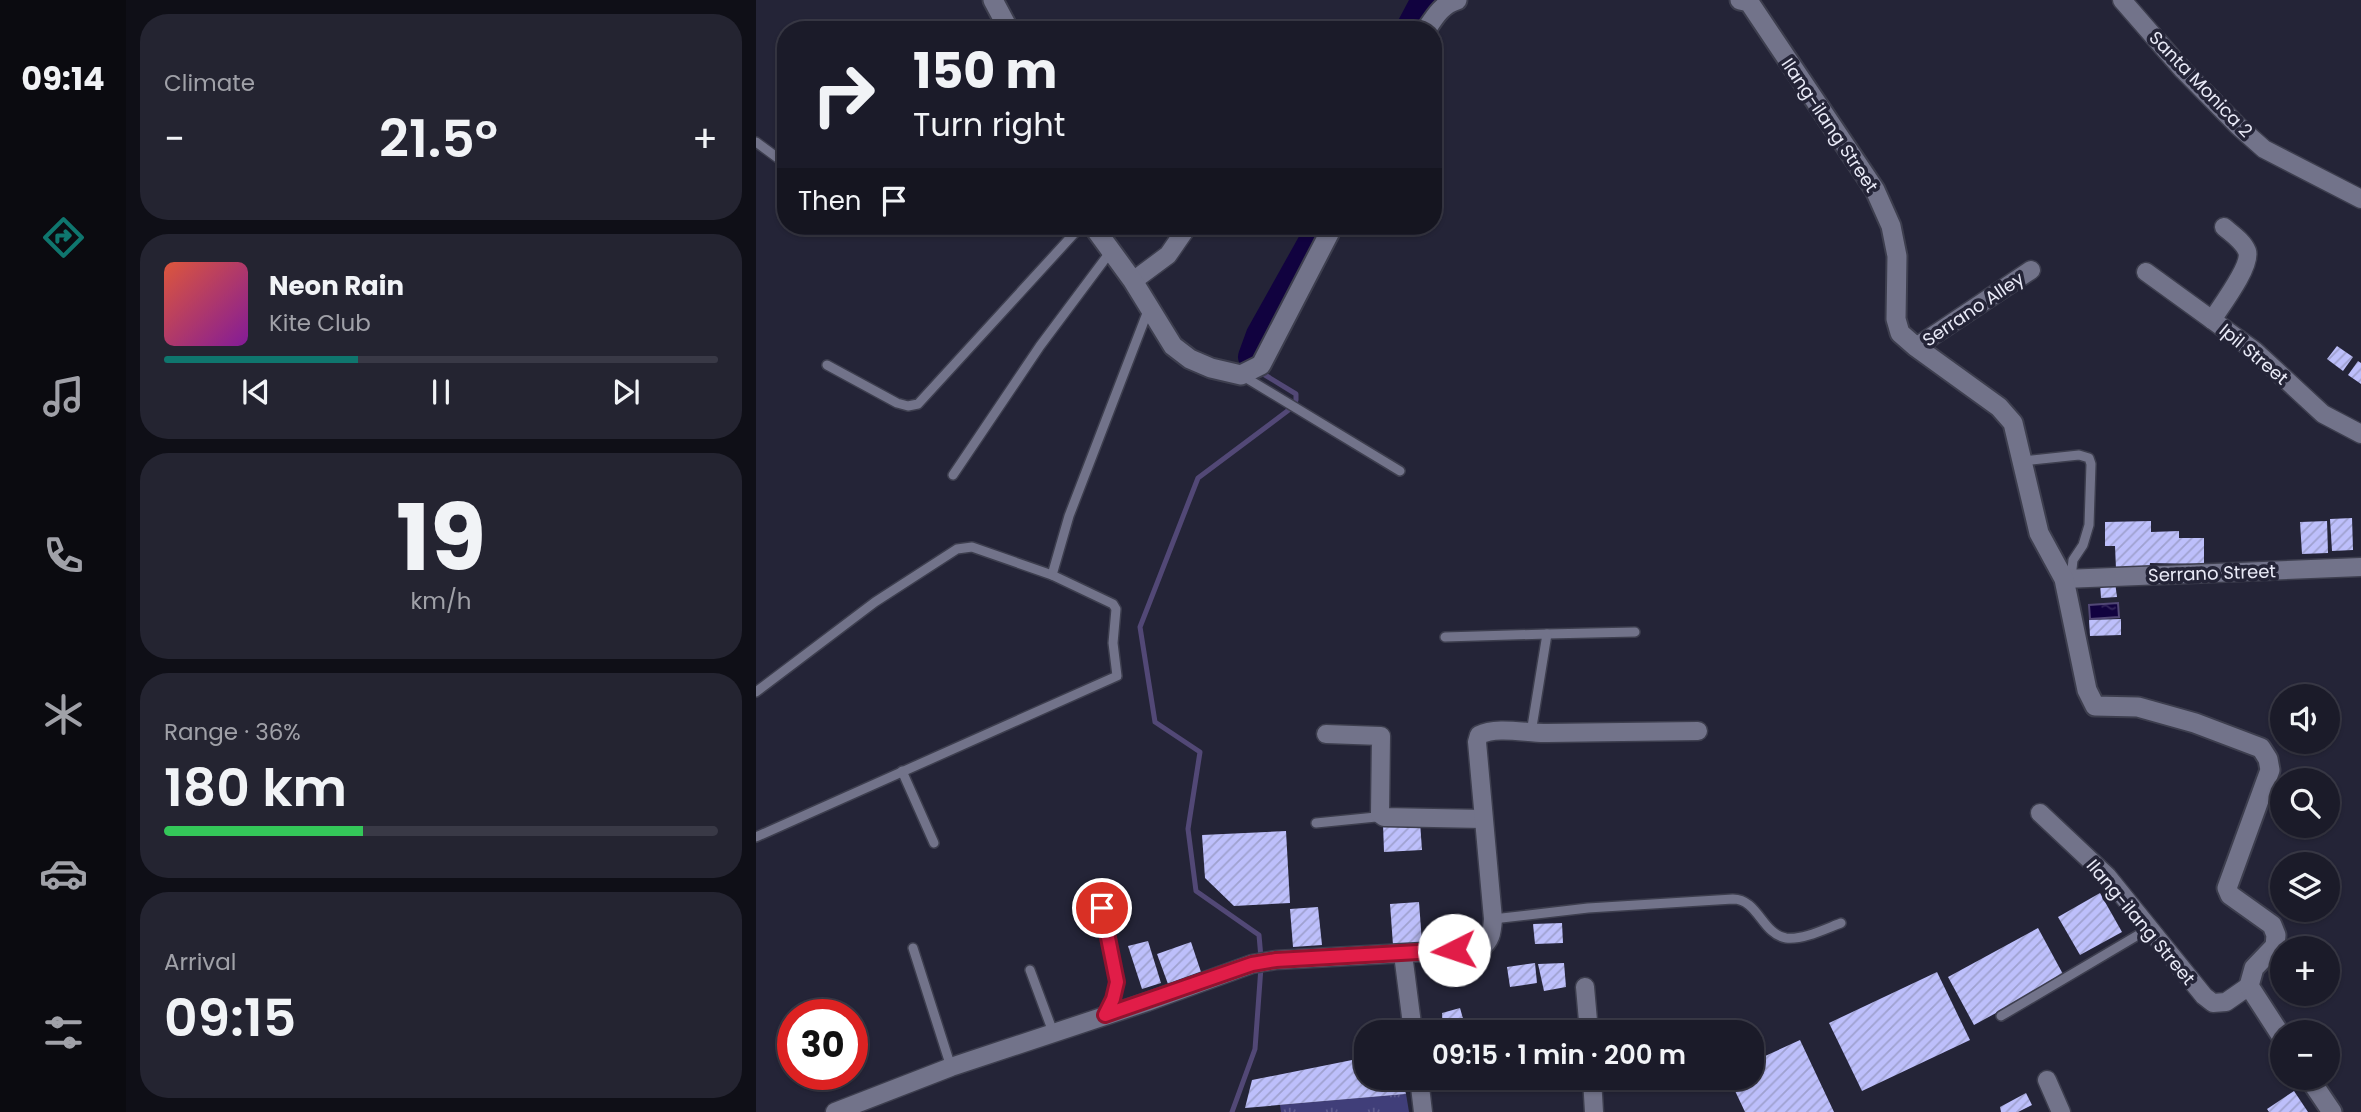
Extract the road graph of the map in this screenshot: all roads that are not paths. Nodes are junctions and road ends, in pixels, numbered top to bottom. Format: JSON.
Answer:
{"nodes":[{"id":1,"x":993,"y":0,"type":"edge"},
{"id":2,"x":1457,"y":0,"type":"edge"},
{"id":3,"x":2122,"y":0,"type":"edge"},
{"id":4,"x":1747,"y":1,"type":"edge"},
{"id":5,"x":1004,"y":21,"type":"edge"},
{"id":6,"x":1432,"y":21,"type":"edge"},
{"id":7,"x":756,"y":142,"type":"edge"},
{"id":8,"x":777,"y":157,"type":"edge"},
{"id":9,"x":2361,"y":199,"type":"edge"},
{"id":10,"x":2224,"y":227,"type":"dead end"},
{"id":11,"x":1073,"y":235,"type":"edge"},
{"id":12,"x":1099,"y":235,"type":"edge"},
{"id":13,"x":1182,"y":235,"type":"edge"},
{"id":14,"x":1328,"y":235,"type":"edge"},
{"id":15,"x":1111,"y":251,"type":"junction"},
{"id":16,"x":2031,"y":270,"type":"dead end"},
{"id":17,"x":2146,"y":272,"type":"dead end"},
{"id":18,"x":1133,"y":281,"type":"junction"},
{"id":19,"x":1149,"y":307,"type":"junction"},
{"id":20,"x":2212,"y":320,"type":"junction"},
{"id":21,"x":1916,"y":347,"type":"junction"},
{"id":22,"x":827,"y":365,"type":"dead end"},
{"id":23,"x":1241,"y":375,"type":"junction"},
{"id":24,"x":2361,"y":435,"type":"edge"},
{"id":25,"x":2023,"y":461,"type":"junction"},
{"id":26,"x":1400,"y":471,"type":"dead end"},
{"id":27,"x":953,"y":475,"type":"dead end"},
{"id":28,"x":2361,"y":567,"type":"edge"},
{"id":29,"x":1052,"y":575,"type":"junction"},
{"id":30,"x":2068,"y":579,"type":"junction"},
{"id":31,"x":1635,"y":632,"type":"dead end"},
{"id":32,"x":1546,"y":634,"type":"junction"},
{"id":33,"x":1445,"y":637,"type":"dead end"},
{"id":34,"x":756,"y":692,"type":"edge"},
{"id":35,"x":1698,"y":731,"type":"dead end"},
{"id":36,"x":1531,"y":733,"type":"junction"},
{"id":37,"x":1326,"y":734,"type":"dead end"},
{"id":38,"x":902,"y":771,"type":"junction"},
{"id":39,"x":2040,"y":813,"type":"dead end"},
{"id":40,"x":1380,"y":814,"type":"junction"},
{"id":41,"x":1483,"y":818,"type":"junction"},
{"id":42,"x":1316,"y":823,"type":"dead end"},
{"id":43,"x":756,"y":837,"type":"edge"},
{"id":44,"x":934,"y":843,"type":"dead end"},
{"id":45,"x":1102,"y":908,"type":"dead end"},
{"id":46,"x":1493,"y":919,"type":"junction"},
{"id":47,"x":1841,"y":923,"type":"dead end"},
{"id":48,"x":2150,"y":928,"type":"junction"},
{"id":49,"x":913,"y":948,"type":"dead end"},
{"id":50,"x":1403,"y":954,"type":"junction"},
{"id":51,"x":1030,"y":970,"type":"dead end"},
{"id":52,"x":2249,"y":986,"type":"junction"},
{"id":53,"x":1585,"y":987,"type":"dead end"},
{"id":54,"x":1105,"y":1015,"type":"junction"},
{"id":55,"x":2001,"y":1016,"type":"dead end"},
{"id":56,"x":1411,"y":1020,"type":"edge"},
{"id":57,"x":1587,"y":1020,"type":"edge"},
{"id":58,"x":2271,"y":1020,"type":"edge"},
{"id":59,"x":1053,"y":1032,"type":"junction"},
{"id":60,"x":951,"y":1067,"type":"junction"},
{"id":61,"x":2047,"y":1080,"type":"dead end"},
{"id":62,"x":1420,"y":1090,"type":"edge"},
{"id":63,"x":1593,"y":1090,"type":"edge"},
{"id":64,"x":2317,"y":1090,"type":"edge"},
{"id":65,"x":835,"y":1112,"type":"edge"},
{"id":66,"x":1423,"y":1112,"type":"edge"},
{"id":67,"x":1594,"y":1112,"type":"edge"},
{"id":68,"x":2061,"y":1112,"type":"edge"},
{"id":69,"x":2332,"y":1112,"type":"edge"}],
"edges":[{"from":1,"to":5,"type":"street"},
{"from":2,"to":6,"type":"street"},
{"from":3,"to":9,"type":"street","name":"Santa Monica 2"},
{"from":4,"to":21,"type":"street","name":"Ilang-ilang Street"},
{"from":7,"to":8,"type":"lane"},
{"from":10,"to":20,"type":"street"},
{"from":11,"to":22,"type":"lane"},
{"from":12,"to":15,"type":"street"},
{"from":13,"to":18,"type":"street"},
{"from":14,"to":23,"type":"street"},
{"from":15,"to":18,"type":"street"},
{"from":15,"to":27,"type":"lane"},
{"from":16,"to":21,"type":"street","name":"Serrano Alley"},
{"from":17,"to":20,"type":"street","name":"Ipil Street"},
{"from":18,"to":19,"type":"street"},
{"from":19,"to":23,"type":"street"},
{"from":19,"to":29,"type":"lane"},
{"from":20,"to":24,"type":"street","name":"Ipil Street"},
{"from":21,"to":25,"type":"street","name":"Ilang-ilang Street"},
{"from":23,"to":26,"type":"lane"},
{"from":25,"to":30,"type":"street","name":"Ilang-ilang Street"},
{"from":25,"to":30,"type":"lane"},
{"from":28,"to":30,"type":"street","name":"Serrano Street"},
{"from":29,"to":34,"type":"lane"},
{"from":29,"to":38,"type":"lane"},
{"from":30,"to":52,"type":"street","name":"Ilang-ilang Street"},
{"from":31,"to":32,"type":"lane"},
{"from":32,"to":33,"type":"lane"},
{"from":32,"to":36,"type":"lane"},
{"from":35,"to":36,"type":"street"},
{"from":36,"to":41,"type":"street"},
{"from":37,"to":40,"type":"street"},
{"from":38,"to":43,"type":"lane"},
{"from":38,"to":44,"type":"lane"},
{"from":39,"to":48,"type":"street","name":"Ilang-ilang Street"},
{"from":40,"to":41,"type":"street"},
{"from":40,"to":42,"type":"lane"},
{"from":41,"to":46,"type":"street"},
{"from":45,"to":54,"type":"lane"},
{"from":46,"to":47,"type":"lane"},
{"from":46,"to":50,"type":"street"},
{"from":48,"to":52,"type":"street","name":"Ilang-ilang Street"},
{"from":48,"to":55,"type":"lane"},
{"from":49,"to":60,"type":"lane"},
{"from":50,"to":54,"type":"street"},
{"from":50,"to":56,"type":"street"},
{"from":51,"to":59,"type":"lane"},
{"from":52,"to":58,"type":"street"},
{"from":53,"to":57,"type":"street"},
{"from":54,"to":59,"type":"street"},
{"from":59,"to":60,"type":"street"},
{"from":60,"to":65,"type":"street"},
{"from":61,"to":68,"type":"street"},
{"from":62,"to":66,"type":"street"},
{"from":63,"to":67,"type":"street"},
{"from":64,"to":69,"type":"street"}]}
